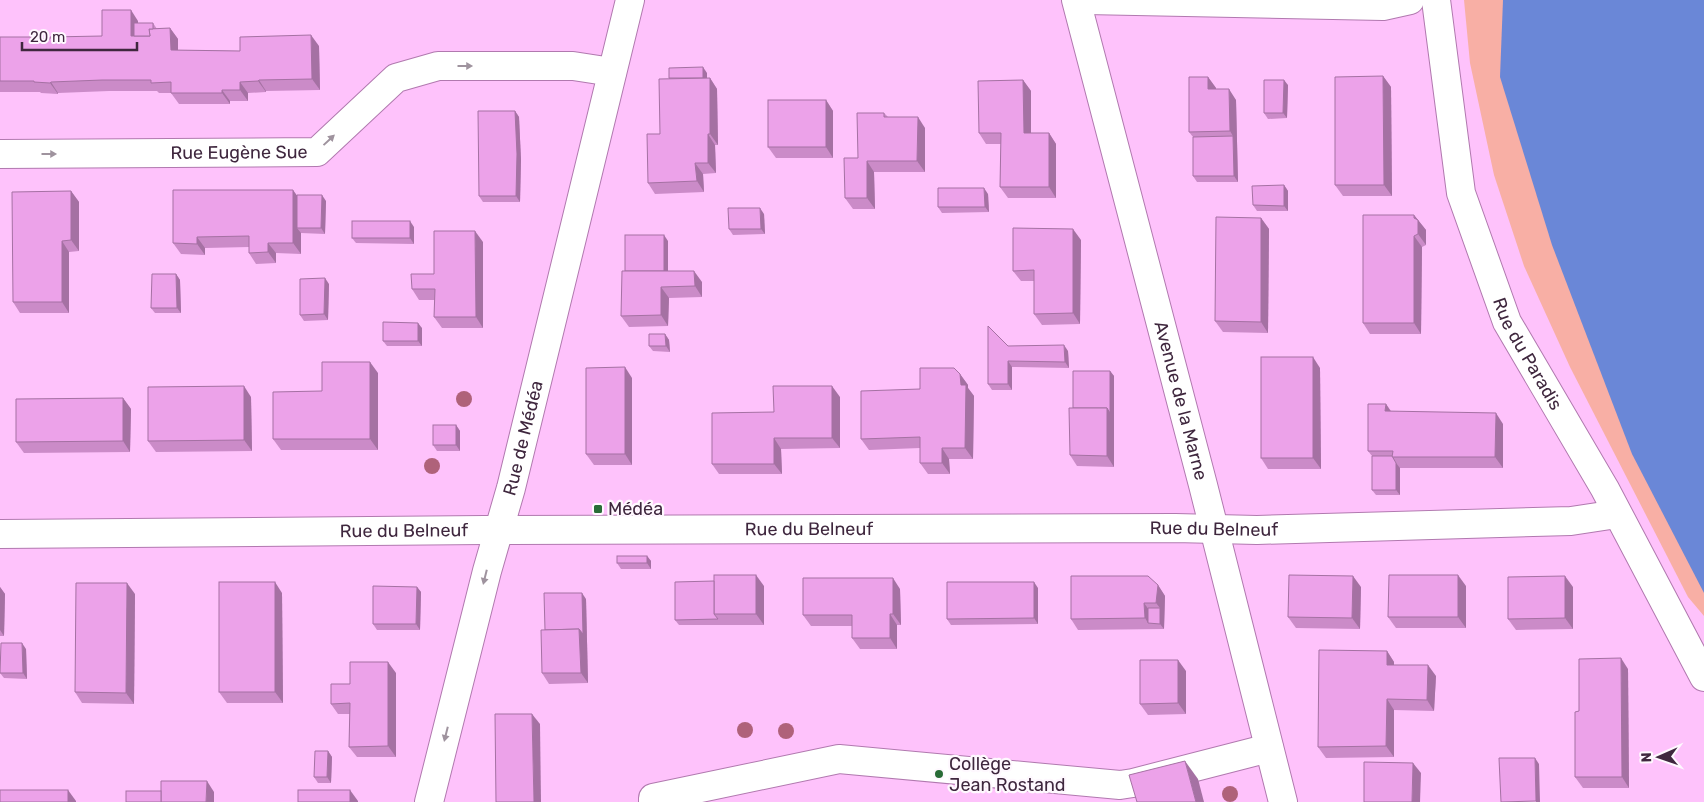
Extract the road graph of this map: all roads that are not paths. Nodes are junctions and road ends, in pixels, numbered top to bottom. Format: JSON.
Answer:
{"nodes":[{"id":1,"x":630,"y":0,"type":"edge"},
{"id":2,"x":1076,"y":0,"type":"edge"},
{"id":3,"x":1086,"y":0,"type":"edge"},
{"id":4,"x":1410,"y":0,"type":"edge"},
{"id":5,"x":1436,"y":0,"type":"edge"},
{"id":6,"x":612,"y":72,"type":"junction"},
{"id":7,"x":0,"y":154,"type":"edge"},
{"id":8,"x":1617,"y":514,"type":"junction"},
{"id":9,"x":1214,"y":529,"type":"junction"},
{"id":10,"x":499,"y":530,"type":"junction"},
{"id":11,"x":0,"y":534,"type":"edge"},
{"id":12,"x":1704,"y":677,"type":"edge"},
{"id":13,"x":1269,"y":748,"type":"junction"},
{"id":14,"x":430,"y":802,"type":"edge"},
{"id":15,"x":653,"y":802,"type":"edge"},
{"id":16,"x":1283,"y":802,"type":"edge"}],
"edges":[{"from":1,"to":6,"type":"street"},
{"from":2,"to":9,"type":"street","name":"Avenue de la Marne"},
{"from":3,"to":4,"type":"street"},
{"from":5,"to":8,"type":"street","name":"Rue du Paradis"},
{"from":7,"to":6,"type":"street","name":"Rue Eugène Sue","one_way":true},
{"from":6,"to":10,"type":"street","name":"Rue de Médéa"},
{"from":8,"to":9,"type":"street","name":"Rue du Belneuf"},
{"from":8,"to":12,"type":"street","name":"Rue du Paradis"},
{"from":9,"to":10,"type":"street","name":"Rue du Belneuf"},
{"from":9,"to":13,"type":"street","name":"Avenue de la Marne"},
{"from":10,"to":11,"type":"street","name":"Rue du Belneuf"},
{"from":10,"to":14,"type":"street","name":"Rue de Médéa","one_way":true},
{"from":13,"to":15,"type":"street"},
{"from":13,"to":16,"type":"street","name":"Avenue de la Marne"}]}
